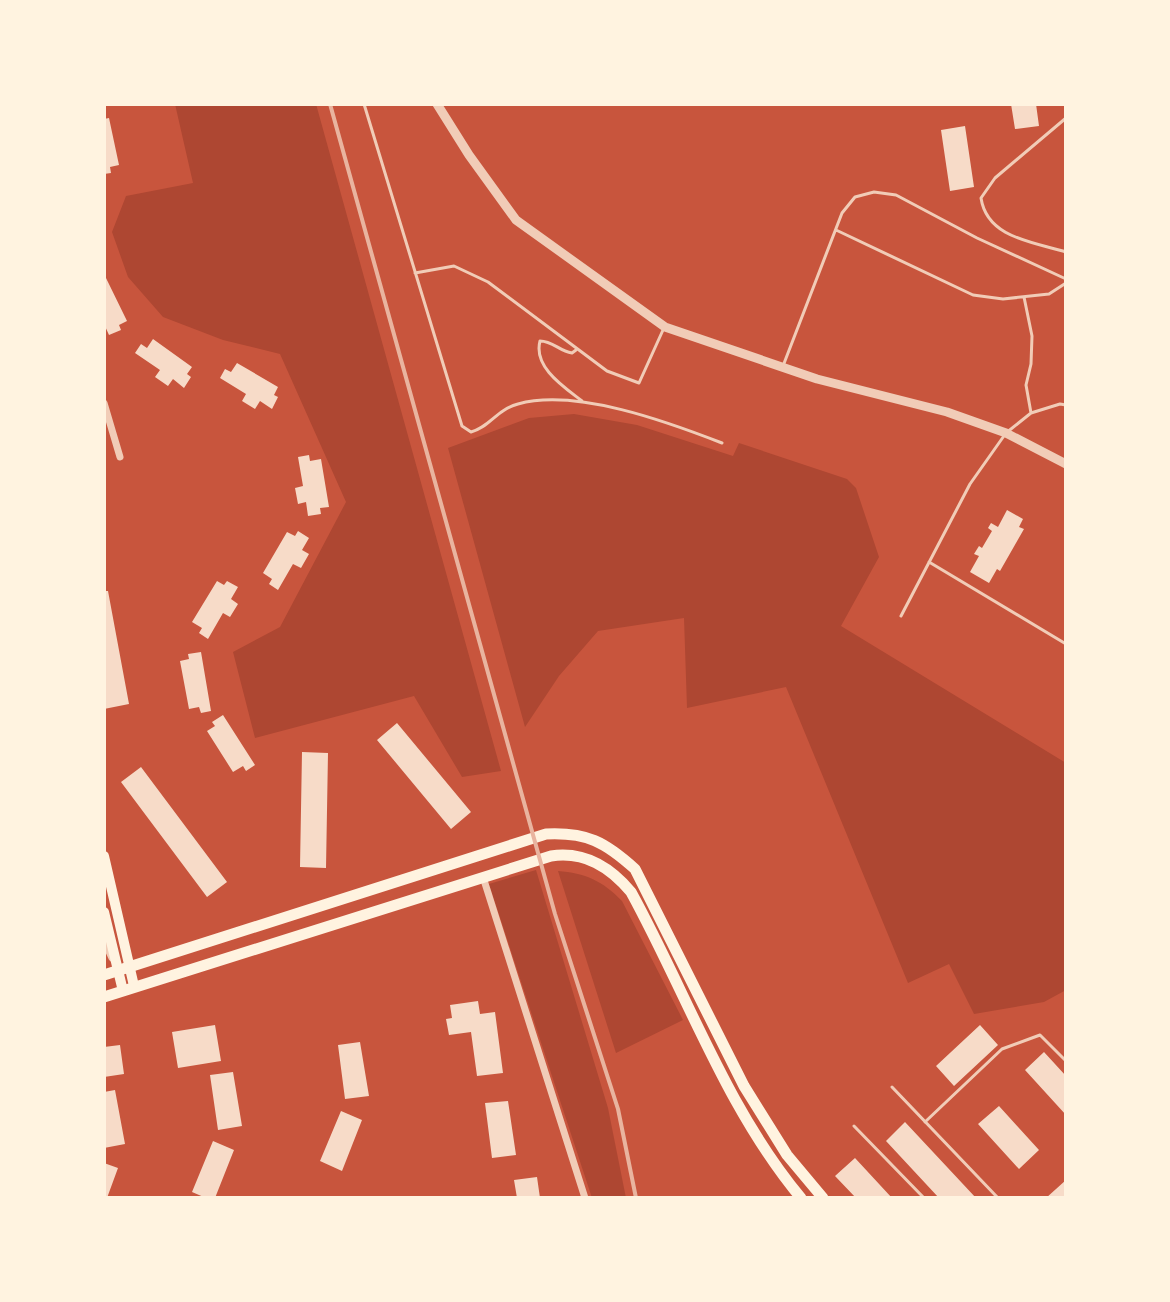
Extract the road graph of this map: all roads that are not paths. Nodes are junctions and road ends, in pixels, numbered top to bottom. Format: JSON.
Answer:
{"nodes":[{"id":1,"x":364,"y":104,"type":"edge"},
{"id":2,"x":437,"y":104,"type":"edge"},
{"id":3,"x":1066,"y":118,"type":"edge"},
{"id":4,"x":836,"y":230,"type":"junction"},
{"id":5,"x":1066,"y":252,"type":"edge"},
{"id":6,"x":415,"y":273,"type":"junction"},
{"id":7,"x":1066,"y":281,"type":"edge"},
{"id":8,"x":1024,"y":297,"type":"junction"},
{"id":9,"x":665,"y":327,"type":"junction"},
{"id":10,"x":577,"y":349,"type":"junction"},
{"id":11,"x":783,"y":367,"type":"junction"},
{"id":12,"x":104,"y":403,"type":"edge"},
{"id":13,"x":585,"y":404,"type":"junction"},
{"id":14,"x":1066,"y":405,"type":"edge"},
{"id":15,"x":1031,"y":413,"type":"junction"},
{"id":16,"x":1006,"y":433,"type":"junction"},
{"id":17,"x":722,"y":443,"type":"dead end"},
{"id":18,"x":120,"y":457,"type":"dead end"},
{"id":19,"x":1066,"y":464,"type":"edge"},
{"id":20,"x":929,"y":562,"type":"junction"},
{"id":21,"x":901,"y":616,"type":"dead end"},
{"id":22,"x":1066,"y":644,"type":"edge"},
{"id":23,"x":104,"y":856,"type":"edge"},
{"id":24,"x":483,"y":877,"type":"junction"},
{"id":25,"x":104,"y":912,"type":"edge"},
{"id":26,"x":104,"y":941,"type":"edge"},
{"id":27,"x":123,"y":968,"type":"junction"},
{"id":28,"x":104,"y":975,"type":"edge"},
{"id":29,"x":128,"y":988,"type":"junction"},
{"id":30,"x":104,"y":997,"type":"edge"},
{"id":31,"x":1066,"y":1061,"type":"edge"},
{"id":32,"x":892,"y":1087,"type":"dead end"},
{"id":33,"x":925,"y":1122,"type":"junction"},
{"id":34,"x":854,"y":1126,"type":"dead end"},
{"id":35,"x":997,"y":1197,"type":"edge"},
{"id":36,"x":585,"y":1198,"type":"edge"},
{"id":37,"x":801,"y":1198,"type":"edge"},
{"id":38,"x":823,"y":1198,"type":"edge"},
{"id":39,"x":924,"y":1198,"type":"edge"}],
"edges":[{"from":1,"to":6,"type":"lane"},
{"from":2,"to":9,"type":"street"},
{"from":3,"to":5,"type":"lane"},
{"from":4,"to":7,"type":"lane"},
{"from":4,"to":8,"type":"lane"},
{"from":4,"to":11,"type":"lane"},
{"from":6,"to":10,"type":"lane"},
{"from":6,"to":13,"type":"lane"},
{"from":7,"to":8,"type":"lane"},
{"from":8,"to":15,"type":"lane"},
{"from":9,"to":10,"type":"lane"},
{"from":9,"to":11,"type":"street"},
{"from":10,"to":13,"type":"lane"},
{"from":11,"to":16,"type":"street"},
{"from":12,"to":18,"type":"street"},
{"from":13,"to":17,"type":"lane"},
{"from":14,"to":15,"type":"lane"},
{"from":15,"to":16,"type":"lane"},
{"from":16,"to":19,"type":"street"},
{"from":16,"to":20,"type":"lane"},
{"from":20,"to":21,"type":"lane"},
{"from":20,"to":22,"type":"lane"},
{"from":23,"to":27,"type":"main road"},
{"from":24,"to":29,"type":"main road"},
{"from":24,"to":36,"type":"street"},
{"from":24,"to":37,"type":"main road"},
{"from":25,"to":27,"type":"main road"},
{"from":26,"to":27,"type":"street"},
{"from":27,"to":28,"type":"main road"},
{"from":27,"to":29,"type":"main road"},
{"from":27,"to":38,"type":"main road"},
{"from":29,"to":30,"type":"main road"},
{"from":31,"to":33,"type":"lane"},
{"from":32,"to":33,"type":"lane"},
{"from":33,"to":35,"type":"lane"},
{"from":34,"to":39,"type":"lane"}]}
